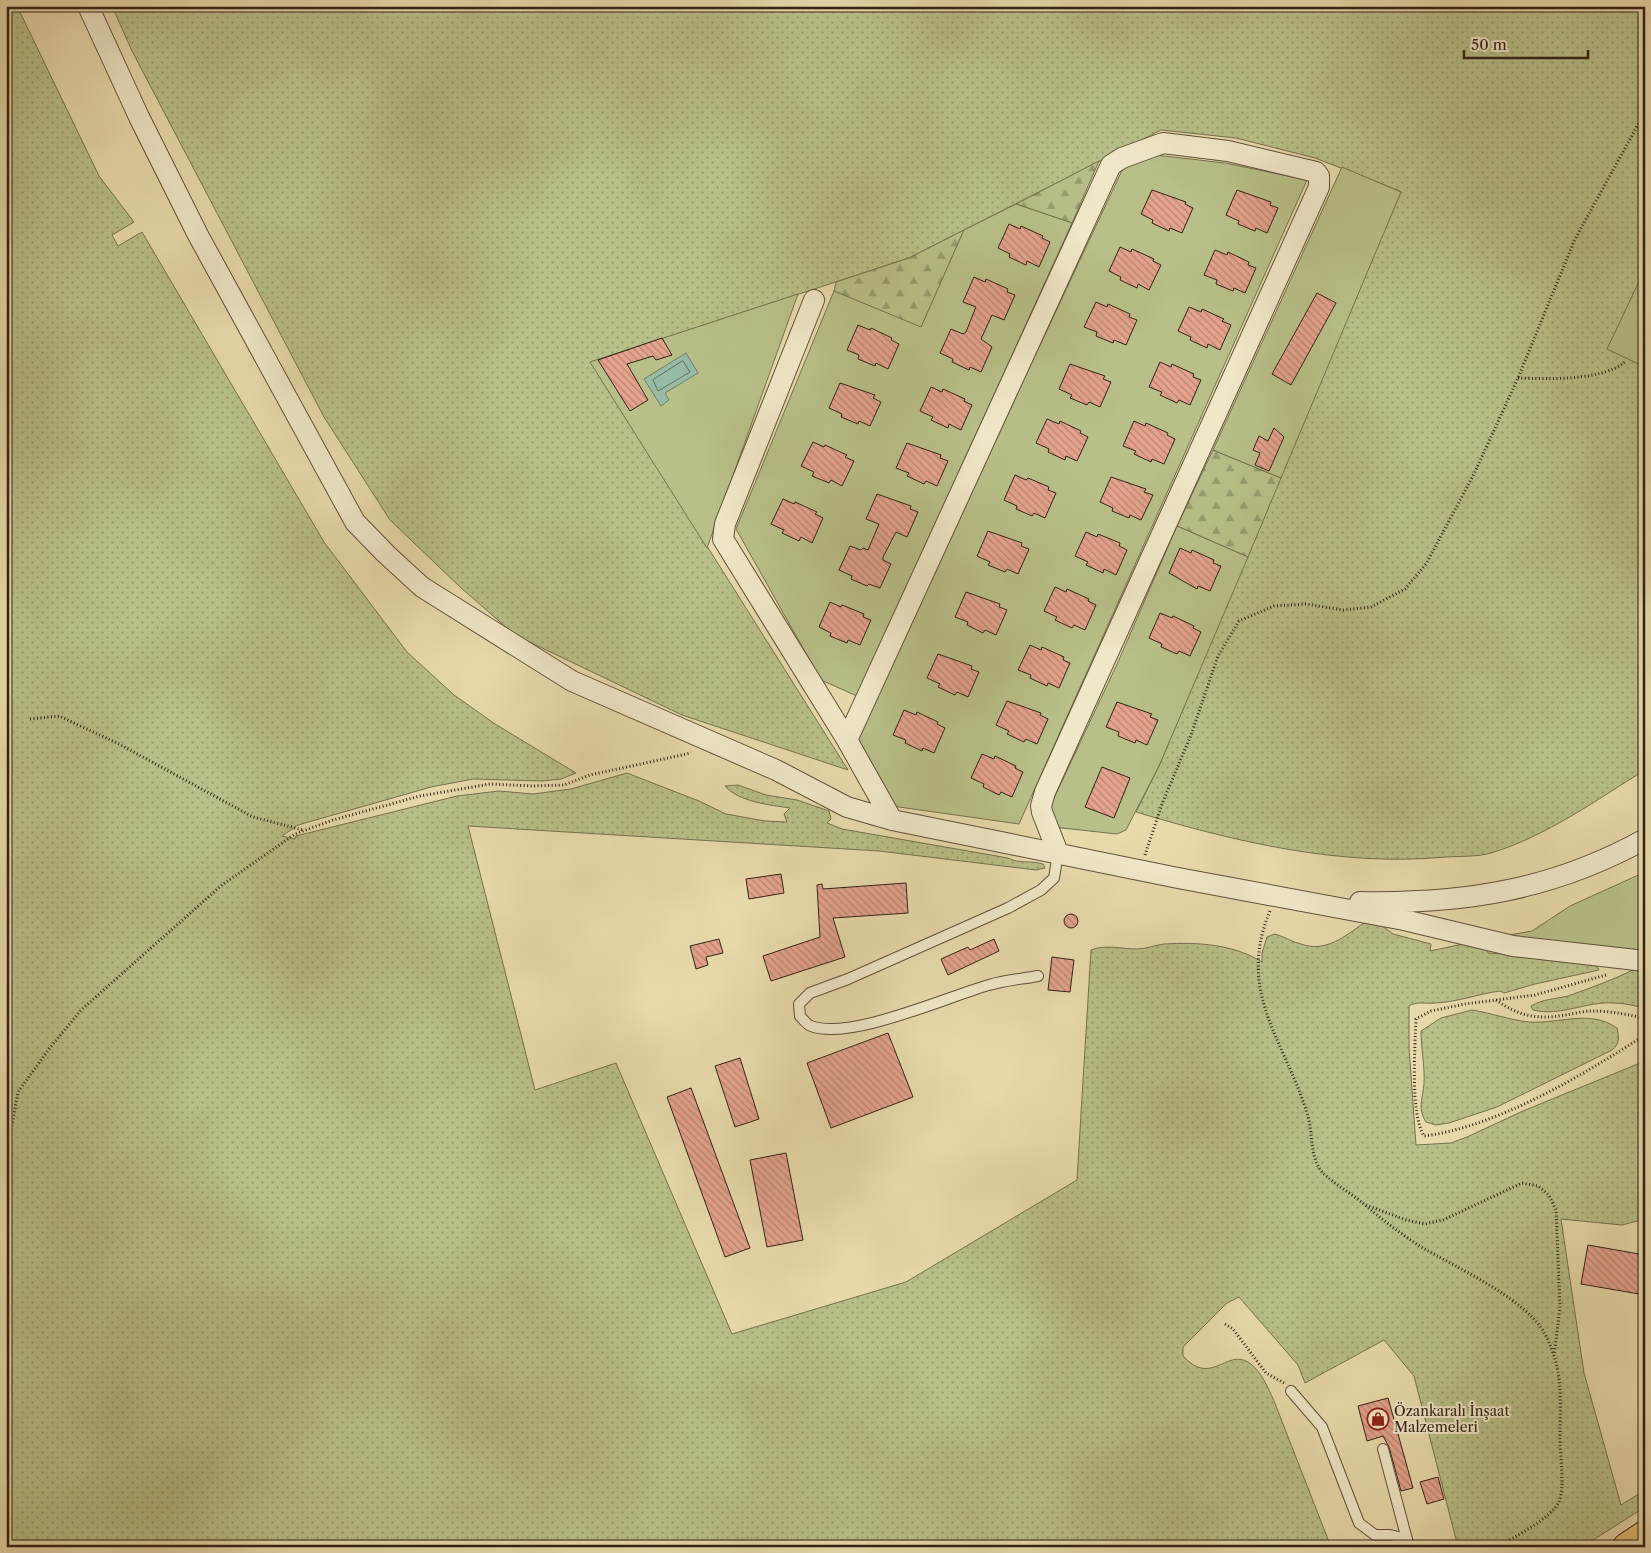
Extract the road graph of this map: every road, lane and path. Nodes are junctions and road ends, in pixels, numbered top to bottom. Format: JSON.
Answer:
{"nodes":[{"id":1,"x":88,"y":6,"type":"edge"},
{"id":2,"x":1645,"y":112,"type":"edge"},
{"id":3,"x":814,"y":300,"type":"dead end"},
{"id":4,"x":1625,"y":362,"type":"dead end"},
{"id":5,"x":1518,"y":378,"type":"junction"},
{"id":6,"x":30,"y":719,"type":"dead end"},
{"id":7,"x":847,"y":740,"type":"junction"},
{"id":8,"x":720,"y":747,"type":"junction"},
{"id":9,"x":892,"y":820,"type":"junction"},
{"id":10,"x":304,"y":830,"type":"junction"},
{"id":11,"x":1645,"y":839,"type":"edge"},
{"id":12,"x":1058,"y":853,"type":"junction"},
{"id":13,"x":1140,"y":870,"type":"junction"},
{"id":14,"x":1282,"y":897,"type":"junction"},
{"id":15,"x":1640,"y":961,"type":"edge"},
{"id":16,"x":1038,"y":976,"type":"dead end"},
{"id":17,"x":1496,"y":1000,"type":"junction"},
{"id":18,"x":1645,"y":1019,"type":"edge"},
{"id":19,"x":1645,"y":1035,"type":"edge"},
{"id":20,"x":6,"y":1157,"type":"edge"},
{"id":21,"x":1364,"y":1204,"type":"junction"},
{"id":22,"x":1225,"y":1324,"type":"dead end"},
{"id":23,"x":1554,"y":1358,"type":"junction"},
{"id":24,"x":1291,"y":1391,"type":"joint"},
{"id":25,"x":1383,"y":1450,"type":"dead end"},
{"id":26,"x":1645,"y":1535,"type":"edge"},
{"id":27,"x":1408,"y":1543,"type":"edge"},
{"id":28,"x":1498,"y":1547,"type":"edge"},
{"id":29,"x":1627,"y":1547,"type":"edge"}],
"edges":[{"from":1,"to":8,"type":"street"},
{"from":2,"to":5,"type":"path"},
{"from":3,"to":7,"type":"street"},
{"from":4,"to":5,"type":"path"},
{"from":5,"to":13,"type":"path"},
{"from":6,"to":10,"type":"path"},
{"from":7,"to":9,"type":"street"},
{"from":7,"to":12,"type":"street"},
{"from":8,"to":9,"type":"street"},
{"from":8,"to":10,"type":"path"},
{"from":9,"to":12,"type":"street"},
{"from":10,"to":20,"type":"path"},
{"from":11,"to":14,"type":"street"},
{"from":12,"to":13,"type":"street"},
{"from":12,"to":16,"type":"lane"},
{"from":13,"to":14,"type":"street"},
{"from":14,"to":15,"type":"street"},
{"from":14,"to":21,"type":"path"},
{"from":15,"to":17,"type":"path"},
{"from":17,"to":18,"type":"path"},
{"from":17,"to":19,"type":"path"},
{"from":21,"to":23,"type":"path"},
{"from":21,"to":23,"type":"path"},
{"from":22,"to":24,"type":"path"},
{"from":23,"to":28,"type":"path"},
{"from":24,"to":27,"type":"lane"},
{"from":25,"to":27,"type":"lane"},
{"from":26,"to":29,"type":"highway"}]}
